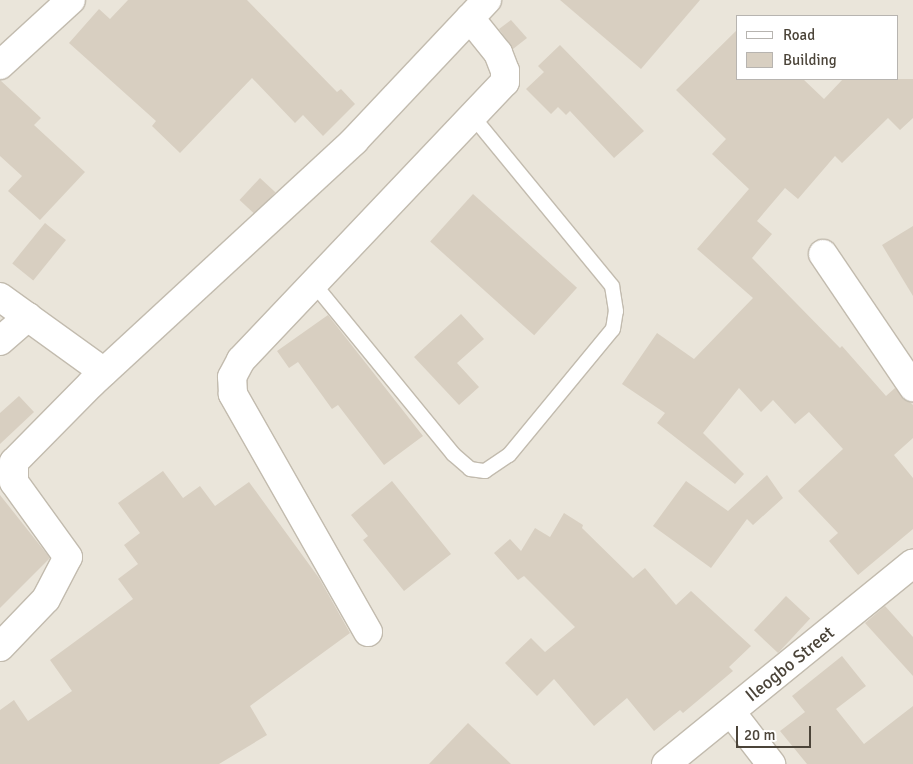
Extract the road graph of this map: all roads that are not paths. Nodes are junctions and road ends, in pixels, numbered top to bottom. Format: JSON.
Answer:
{"nodes":[{"id":1,"x":71,"y":0,"type":"edge"},
{"id":2,"x":478,"y":9,"type":"edge"},
{"id":3,"x":0,"y":65,"type":"edge"},
{"id":4,"x":474,"y":118,"type":"junction"},
{"id":5,"x":823,"y":254,"type":"dead end"},
{"id":6,"x":314,"y":284,"type":"junction"},
{"id":7,"x":0,"y":297,"type":"edge"},
{"id":8,"x":28,"y":317,"type":"junction"},
{"id":9,"x":0,"y":341,"type":"edge"},
{"id":10,"x":104,"y":372,"type":"junction"},
{"id":11,"x":913,"y":387,"type":"edge"},
{"id":12,"x":913,"y":563,"type":"edge"},
{"id":13,"x":368,"y":632,"type":"dead end"},
{"id":14,"x":0,"y":647,"type":"edge"},
{"id":15,"x":731,"y":712,"type":"junction"},
{"id":16,"x":666,"y":764,"type":"edge"},
{"id":17,"x":771,"y":764,"type":"edge"}],
"edges":[{"from":1,"to":3,"type":"street"},
{"from":2,"to":4,"type":"street"},
{"from":2,"to":10,"type":"street"},
{"from":4,"to":6,"type":"street"},
{"from":4,"to":6,"type":"lane"},
{"from":5,"to":11,"type":"street"},
{"from":6,"to":13,"type":"street"},
{"from":7,"to":8,"type":"street"},
{"from":8,"to":9,"type":"street"},
{"from":8,"to":10,"type":"street"},
{"from":10,"to":14,"type":"street"},
{"from":12,"to":15,"type":"street","name":"Ileogbo Street"},
{"from":15,"to":16,"type":"street","name":"Ileogbo Street"},
{"from":15,"to":17,"type":"street"}]}
